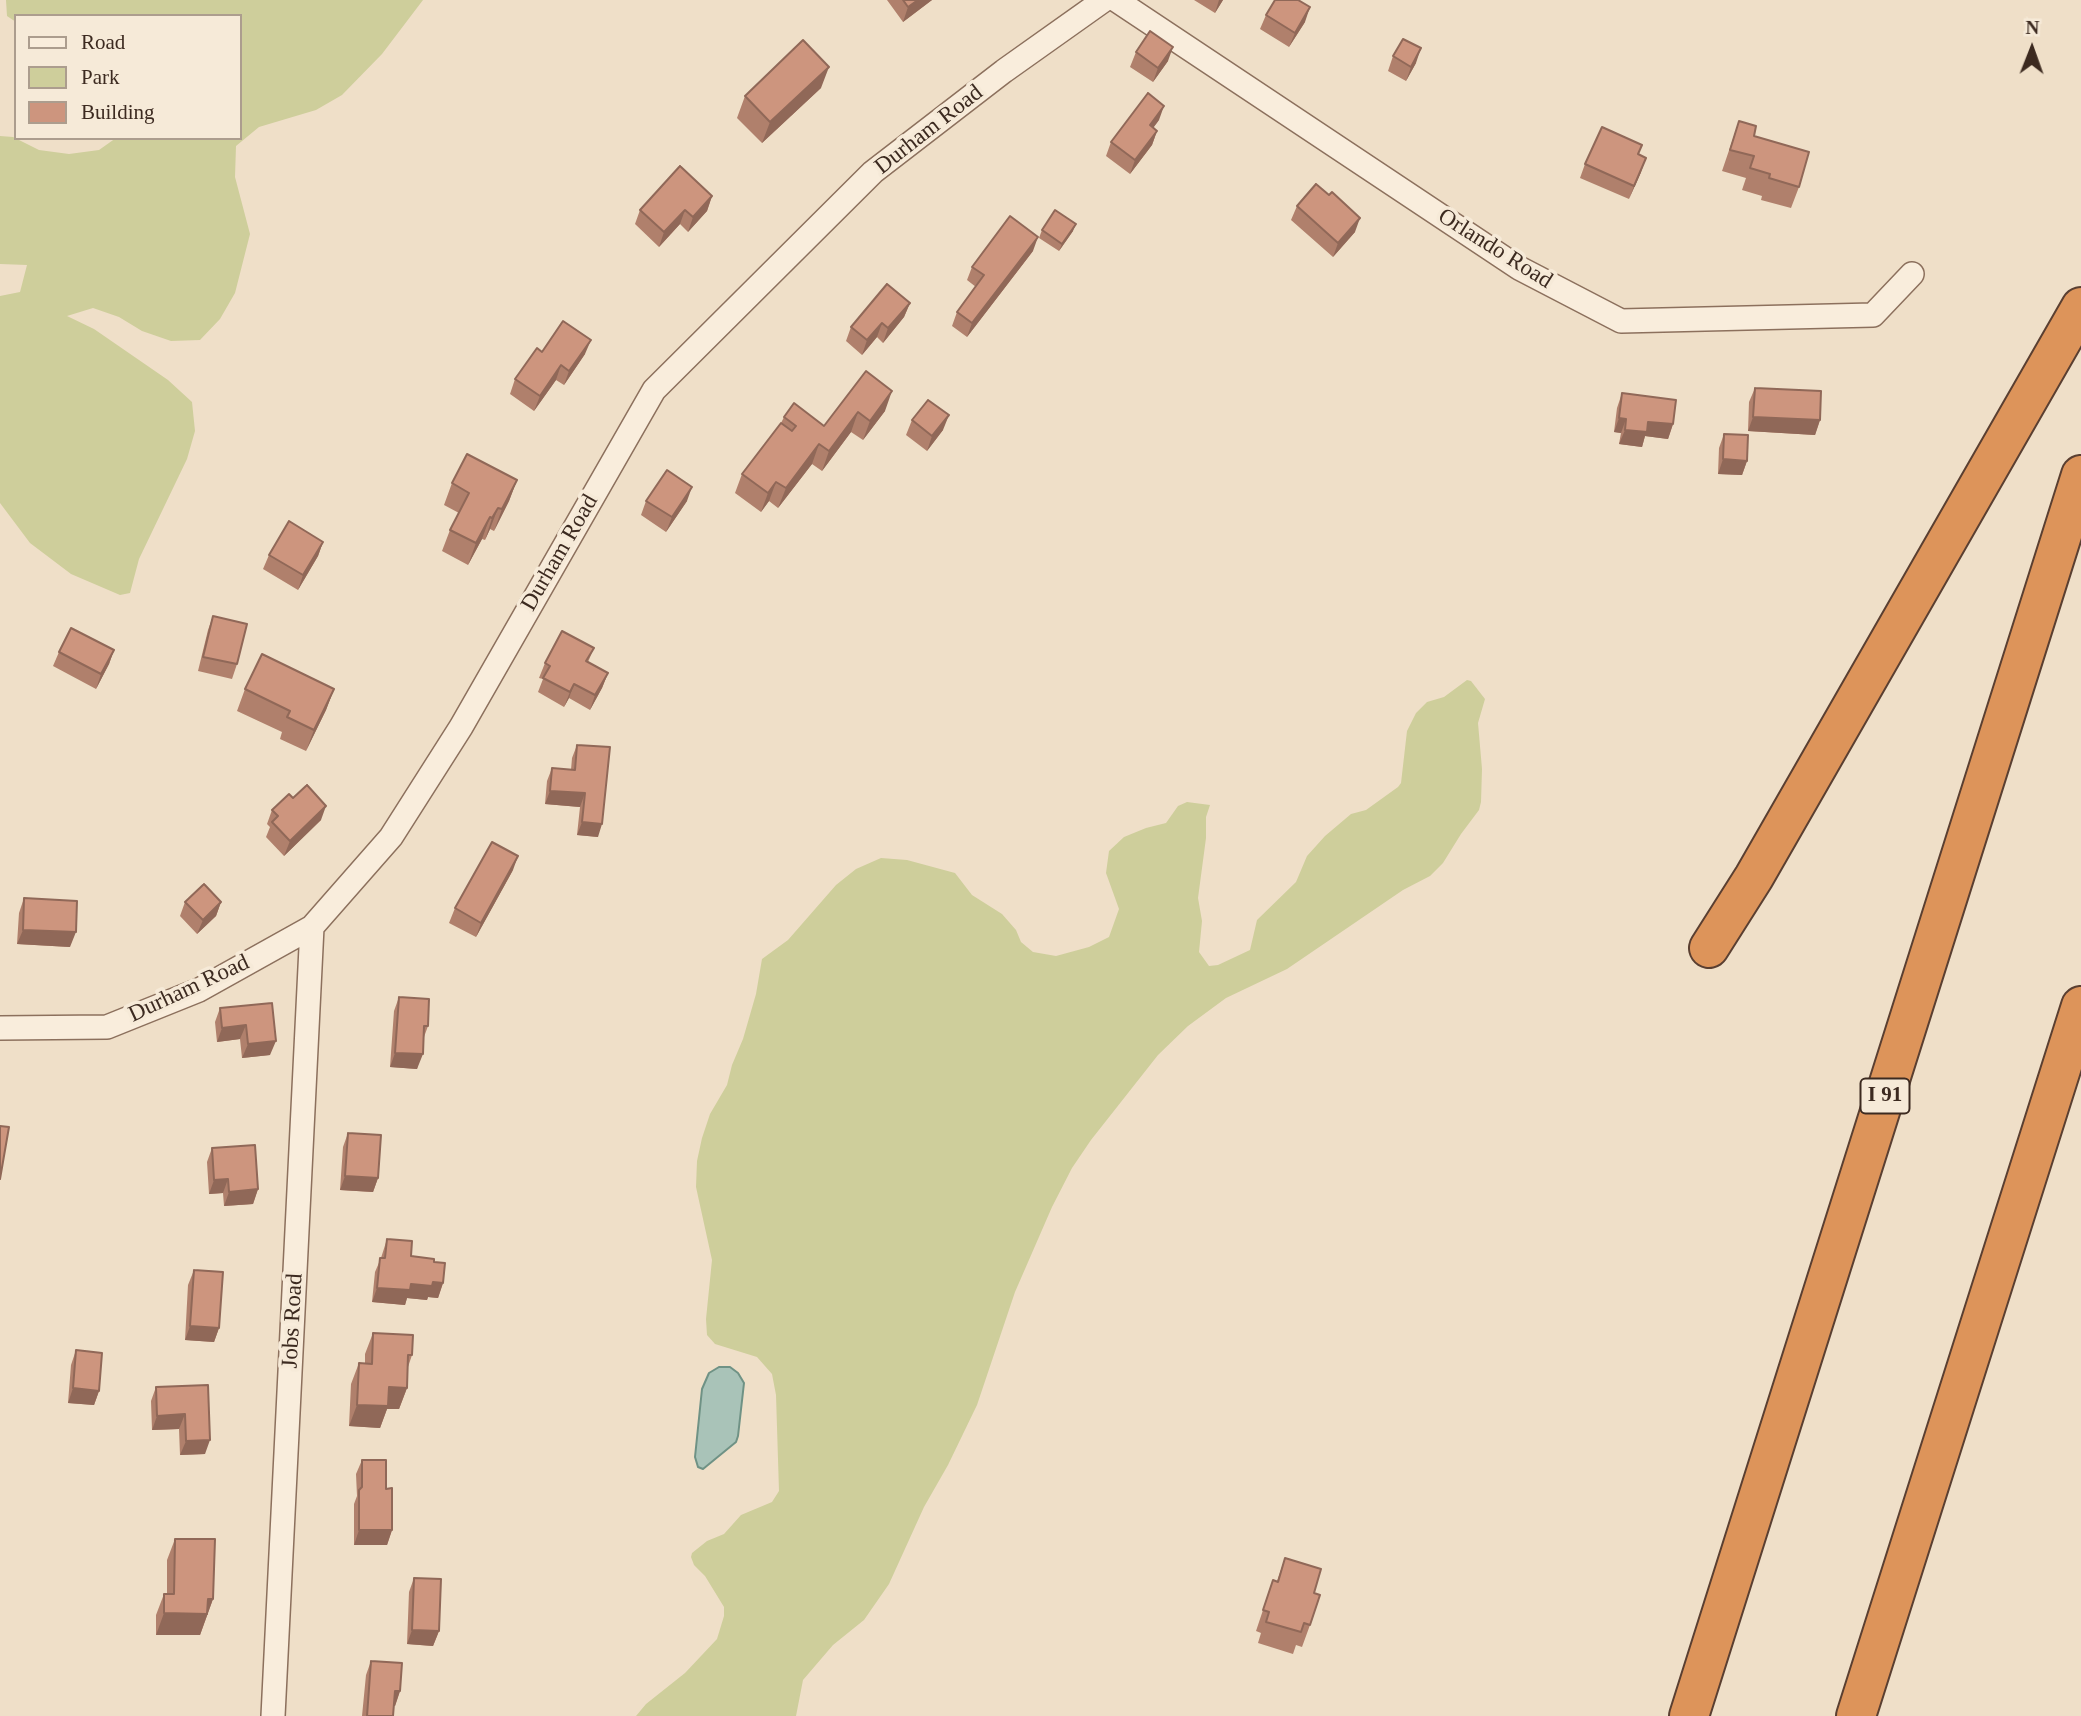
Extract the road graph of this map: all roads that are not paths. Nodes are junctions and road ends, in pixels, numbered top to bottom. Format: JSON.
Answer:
{"nodes":[{"id":1,"x":1104,"y":0,"type":"edge"},
{"id":2,"x":1115,"y":0,"type":"edge"},
{"id":3,"x":1912,"y":274,"type":"dead end"},
{"id":4,"x":2081,"y":307,"type":"edge"},
{"id":5,"x":2081,"y":475,"type":"edge"},
{"id":6,"x":312,"y":927,"type":"junction"},
{"id":7,"x":1709,"y":948,"type":"dead end"},
{"id":8,"x":2081,"y":1006,"type":"edge"},
{"id":9,"x":0,"y":1028,"type":"edge"},
{"id":10,"x":273,"y":1716,"type":"edge"},
{"id":11,"x":1689,"y":1716,"type":"edge"},
{"id":12,"x":1856,"y":1716,"type":"edge"}],
"edges":[{"from":1,"to":6,"type":"street","name":"Durham Road"},
{"from":2,"to":3,"type":"street","name":"Orlando Road"},
{"from":4,"to":7,"type":"highway"},
{"from":5,"to":11,"type":"highway","number":"I 91"},
{"from":6,"to":9,"type":"street","name":"Durham Road"},
{"from":6,"to":10,"type":"street","name":"Jobs Road"},
{"from":8,"to":12,"type":"highway"}]}
